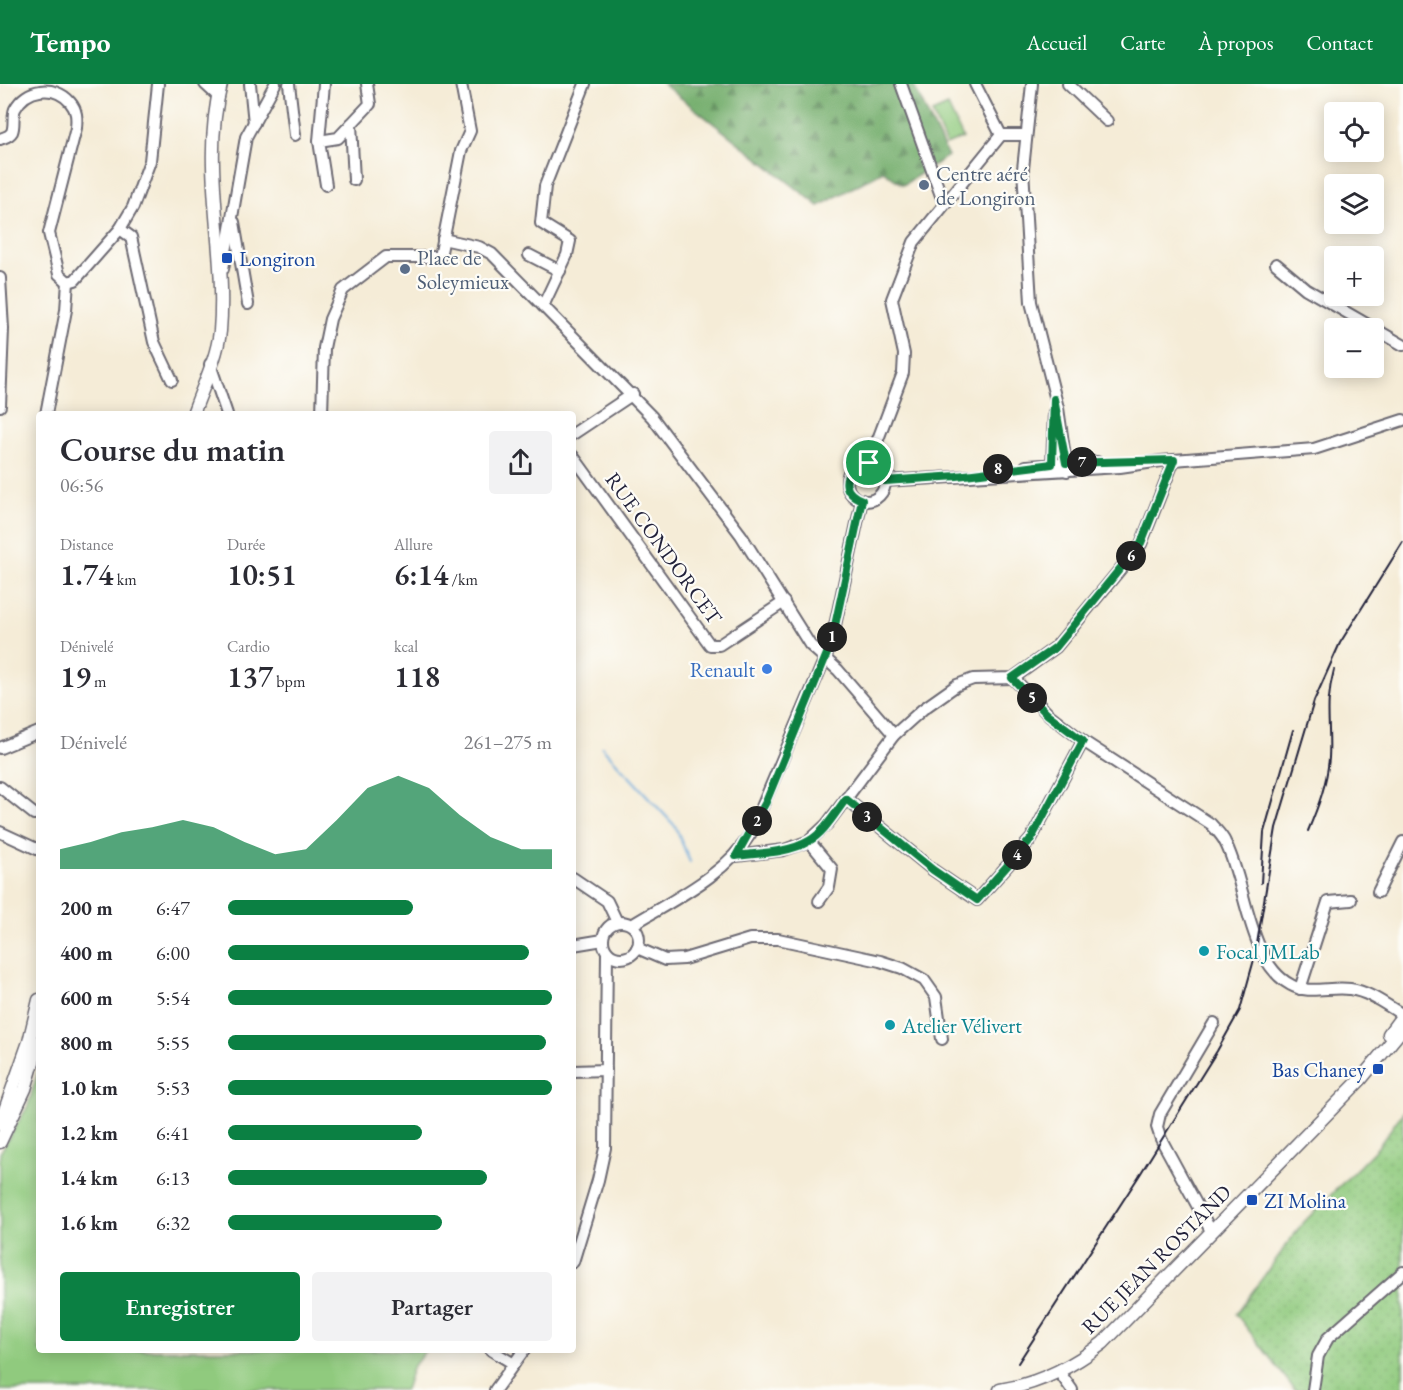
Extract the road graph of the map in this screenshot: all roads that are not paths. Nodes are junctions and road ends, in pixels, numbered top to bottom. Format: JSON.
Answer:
{"nodes":[{"id":1,"x":158,"y":84,"type":"edge"},
{"id":2,"x":205,"y":84,"type":"edge"},
{"id":3,"x":250,"y":84,"type":"edge"},
{"id":4,"x":275,"y":84,"type":"edge"},
{"id":5,"x":289,"y":84,"type":"edge"},
{"id":6,"x":324,"y":84,"type":"edge"},
{"id":7,"x":367,"y":84,"type":"edge"},
{"id":8,"x":461,"y":84,"type":"edge"},
{"id":9,"x":585,"y":84,"type":"edge"},
{"id":10,"x":901,"y":84,"type":"edge"},
{"id":11,"x":975,"y":84,"type":"edge"},
{"id":12,"x":1032,"y":84,"type":"edge"},
{"id":13,"x":1068,"y":84,"type":"edge"},
{"id":14,"x":220,"y":90,"type":"edge"},
{"id":15,"x":1107,"y":121,"type":"dead end"},
{"id":16,"x":254,"y":123,"type":"junction"},
{"id":17,"x":351,"y":124,"type":"junction"},
{"id":18,"x":295,"y":135,"type":"dead end"},
{"id":19,"x":1001,"y":135,"type":"junction"},
{"id":20,"x":1025,"y":135,"type":"junction"},
{"id":21,"x":0,"y":139,"type":"edge"},
{"id":22,"x":319,"y":141,"type":"junction"},
{"id":23,"x":354,"y":180,"type":"dead end"},
{"id":24,"x":326,"y":185,"type":"dead end"},
{"id":25,"x":944,"y":204,"type":"junction"},
{"id":26,"x":233,"y":213,"type":"junction"},
{"id":27,"x":120,"y":229,"type":"junction"},
{"id":28,"x":443,"y":239,"type":"junction"},
{"id":29,"x":529,"y":255,"type":"dead end"},
{"id":30,"x":1276,"y":264,"type":"dead end"},
{"id":31,"x":560,"y":271,"type":"junction"},
{"id":32,"x":222,"y":275,"type":"junction"},
{"id":33,"x":0,"y":278,"type":"edge"},
{"id":34,"x":68,"y":282,"type":"junction"},
{"id":35,"x":248,"y":304,"type":"dead end"},
{"id":36,"x":543,"y":306,"type":"junction"},
{"id":37,"x":1403,"y":345,"type":"edge"},
{"id":38,"x":210,"y":364,"type":"junction"},
{"id":39,"x":172,"y":381,"type":"dead end"},
{"id":40,"x":633,"y":394,"type":"junction"},
{"id":41,"x":1054,"y":399,"type":"junction"},
{"id":42,"x":0,"y":406,"type":"edge"},
{"id":43,"x":47,"y":411,"type":"edge"},
{"id":44,"x":194,"y":411,"type":"edge"},
{"id":45,"x":226,"y":411,"type":"edge"},
{"id":46,"x":322,"y":411,"type":"edge"},
{"id":47,"x":1403,"y":420,"type":"edge"},
{"id":48,"x":576,"y":432,"type":"edge"},
{"id":49,"x":1174,"y":460,"type":"junction"},
{"id":50,"x":869,"y":463,"type":"junction"},
{"id":51,"x":576,"y":464,"type":"edge"},
{"id":52,"x":1066,"y":467,"type":"junction"},
{"id":53,"x":1052,"y":468,"type":"junction"},
{"id":54,"x":885,"y":481,"type":"junction"},
{"id":55,"x":862,"y":500,"type":"junction"},
{"id":56,"x":784,"y":602,"type":"junction"},
{"id":57,"x":824,"y":659,"type":"junction"},
{"id":58,"x":1012,"y":678,"type":"junction"},
{"id":59,"x":36,"y":733,"type":"edge"},
{"id":60,"x":894,"y":735,"type":"junction"},
{"id":61,"x":1083,"y":741,"type":"junction"},
{"id":62,"x":0,"y":748,"type":"edge"},
{"id":63,"x":0,"y":787,"type":"edge"},
{"id":64,"x":0,"y":799,"type":"edge"},
{"id":65,"x":846,"y":799,"type":"junction"},
{"id":66,"x":36,"y":814,"type":"edge"},
{"id":67,"x":0,"y":832,"type":"edge"},
{"id":68,"x":809,"y":841,"type":"junction"},
{"id":69,"x":1403,"y":842,"type":"edge"},
{"id":70,"x":36,"y":849,"type":"edge"},
{"id":71,"x":736,"y":856,"type":"junction"},
{"id":72,"x":576,"y":880,"type":"edge"},
{"id":73,"x":1378,"y":892,"type":"dead end"},
{"id":74,"x":1351,"y":900,"type":"dead end"},
{"id":75,"x":819,"y":901,"type":"dead end"},
{"id":76,"x":617,"y":922,"type":"junction"},
{"id":77,"x":632,"y":925,"type":"junction"},
{"id":78,"x":603,"y":940,"type":"junction"},
{"id":79,"x":576,"y":944,"type":"edge"},
{"id":80,"x":637,"y":948,"type":"junction"},
{"id":81,"x":607,"y":952,"type":"junction"},
{"id":82,"x":628,"y":957,"type":"junction"},
{"id":83,"x":609,"y":979,"type":"junction"},
{"id":84,"x":1300,"y":989,"type":"junction"},
{"id":85,"x":36,"y":1013,"type":"edge"},
{"id":86,"x":1403,"y":1015,"type":"edge"},
{"id":87,"x":1214,"y":1023,"type":"dead end"},
{"id":88,"x":1403,"y":1028,"type":"edge"},
{"id":89,"x":942,"y":1039,"type":"dead end"},
{"id":90,"x":36,"y":1052,"type":"edge"},
{"id":91,"x":606,"y":1070,"type":"junction"},
{"id":92,"x":576,"y":1071,"type":"edge"},
{"id":93,"x":4,"y":1107,"type":"edge"},
{"id":94,"x":1319,"y":1121,"type":"junction"},
{"id":95,"x":0,"y":1125,"type":"edge"},
{"id":96,"x":0,"y":1142,"type":"edge"},
{"id":97,"x":1211,"y":1231,"type":"junction"},
{"id":98,"x":577,"y":1233,"type":"edge"},
{"id":99,"x":1402,"y":1273,"type":"edge"},
{"id":100,"x":496,"y":1353,"type":"edge"},
{"id":101,"x":522,"y":1353,"type":"edge"},
{"id":102,"x":514,"y":1364,"type":"junction"},
{"id":103,"x":1060,"y":1373,"type":"junction"},
{"id":104,"x":495,"y":1390,"type":"edge"},
{"id":105,"x":1000,"y":1390,"type":"edge"},
{"id":106,"x":1071,"y":1390,"type":"edge"},
{"id":107,"x":1313,"y":1390,"type":"edge"}],
"edges":[{"from":1,"to":27,"type":"street"},
{"from":2,"to":14,"type":"street"},
{"from":3,"to":16,"type":"street"},
{"from":4,"to":16,"type":"street"},
{"from":5,"to":18,"type":"street"},
{"from":6,"to":22,"type":"street"},
{"from":7,"to":17,"type":"street"},
{"from":8,"to":28,"type":"street"},
{"from":9,"to":31,"type":"street"},
{"from":10,"to":25,"type":"street"},
{"from":11,"to":19,"type":"street"},
{"from":12,"to":20,"type":"street"},
{"from":13,"to":15,"type":"street"},
{"from":14,"to":32,"type":"main road"},
{"from":16,"to":26,"type":"street"},
{"from":17,"to":22,"type":"street"},
{"from":17,"to":23,"type":"street"},
{"from":19,"to":20,"type":"street"},
{"from":19,"to":25,"type":"street"},
{"from":20,"to":41,"type":"street"},
{"from":21,"to":34,"type":"street"},
{"from":22,"to":24,"type":"street"},
{"from":25,"to":50,"type":"street"},
{"from":26,"to":32,"type":"street"},
{"from":26,"to":35,"type":"street"},
{"from":27,"to":34,"type":"street"},
{"from":27,"to":39,"type":"street"},
{"from":28,"to":36,"type":"street"},
{"from":28,"to":46,"type":"street"},
{"from":29,"to":31,"type":"street"},
{"from":30,"to":37,"type":"street"},
{"from":31,"to":36,"type":"street"},
{"from":32,"to":38,"type":"main road"},
{"from":33,"to":42,"type":"street"},
{"from":34,"to":43,"type":"street"},
{"from":36,"to":40,"type":"street"},
{"from":38,"to":44,"type":"main road"},
{"from":38,"to":45,"type":"street"},
{"from":40,"to":48,"type":"street"},
{"from":40,"to":56,"type":"street"},
{"from":41,"to":52,"type":"street"},
{"from":41,"to":53,"type":"street"},
{"from":47,"to":49,"type":"street"},
{"from":49,"to":52,"type":"street"},
{"from":49,"to":58,"type":"street"},
{"from":50,"to":54,"type":"street"},
{"from":50,"to":55,"type":"street"},
{"from":51,"to":56,"type":"street","name":"RUE CONDORCET"},
{"from":52,"to":53,"type":"street"},
{"from":53,"to":54,"type":"street"},
{"from":54,"to":55,"type":"street"},
{"from":55,"to":57,"type":"street"},
{"from":56,"to":57,"type":"street"},
{"from":57,"to":60,"type":"street"},
{"from":57,"to":71,"type":"street"},
{"from":58,"to":60,"type":"street"},
{"from":58,"to":61,"type":"street"},
{"from":59,"to":62,"type":"street"},
{"from":60,"to":65,"type":"street"},
{"from":61,"to":65,"type":"street"},
{"from":61,"to":84,"type":"street"},
{"from":63,"to":66,"type":"street"},
{"from":64,"to":66,"type":"street"},
{"from":65,"to":68,"type":"street"},
{"from":67,"to":70,"type":"street"},
{"from":68,"to":71,"type":"street"},
{"from":68,"to":75,"type":"street"},
{"from":69,"to":73,"type":"street"},
{"from":71,"to":77,"type":"street"},
{"from":72,"to":76,"type":"street"},
{"from":74,"to":84,"type":"street"},
{"from":76,"to":77,"type":"street"},
{"from":76,"to":78,"type":"street"},
{"from":77,"to":80,"type":"street"},
{"from":78,"to":79,"type":"street"},
{"from":78,"to":81,"type":"street"},
{"from":80,"to":82,"type":"street"},
{"from":80,"to":89,"type":"street"},
{"from":81,"to":82,"type":"street"},
{"from":81,"to":83,"type":"street"},
{"from":82,"to":83,"type":"street"},
{"from":83,"to":91,"type":"street"},
{"from":84,"to":86,"type":"street"},
{"from":85,"to":93,"type":"main road"},
{"from":86,"to":94,"type":"main road","name":"RUE JEAN ROSTAND"},
{"from":87,"to":97,"type":"street"},
{"from":88,"to":94,"type":"main road","name":"RUE JEAN ROSTAND"},
{"from":90,"to":96,"type":"main road"},
{"from":91,"to":92,"type":"street"},
{"from":91,"to":98,"type":"street"},
{"from":93,"to":95,"type":"main road"},
{"from":94,"to":97,"type":"main road","name":"RUE JEAN ROSTAND"},
{"from":97,"to":103,"type":"main road","name":"RUE JEAN ROSTAND"},
{"from":99,"to":107,"type":"street"},
{"from":100,"to":102,"type":"street"},
{"from":101,"to":102,"type":"street"},
{"from":102,"to":104,"type":"street"},
{"from":103,"to":105,"type":"main road","name":"RUE JEAN ROSTAND"},
{"from":103,"to":106,"type":"street"}]}
